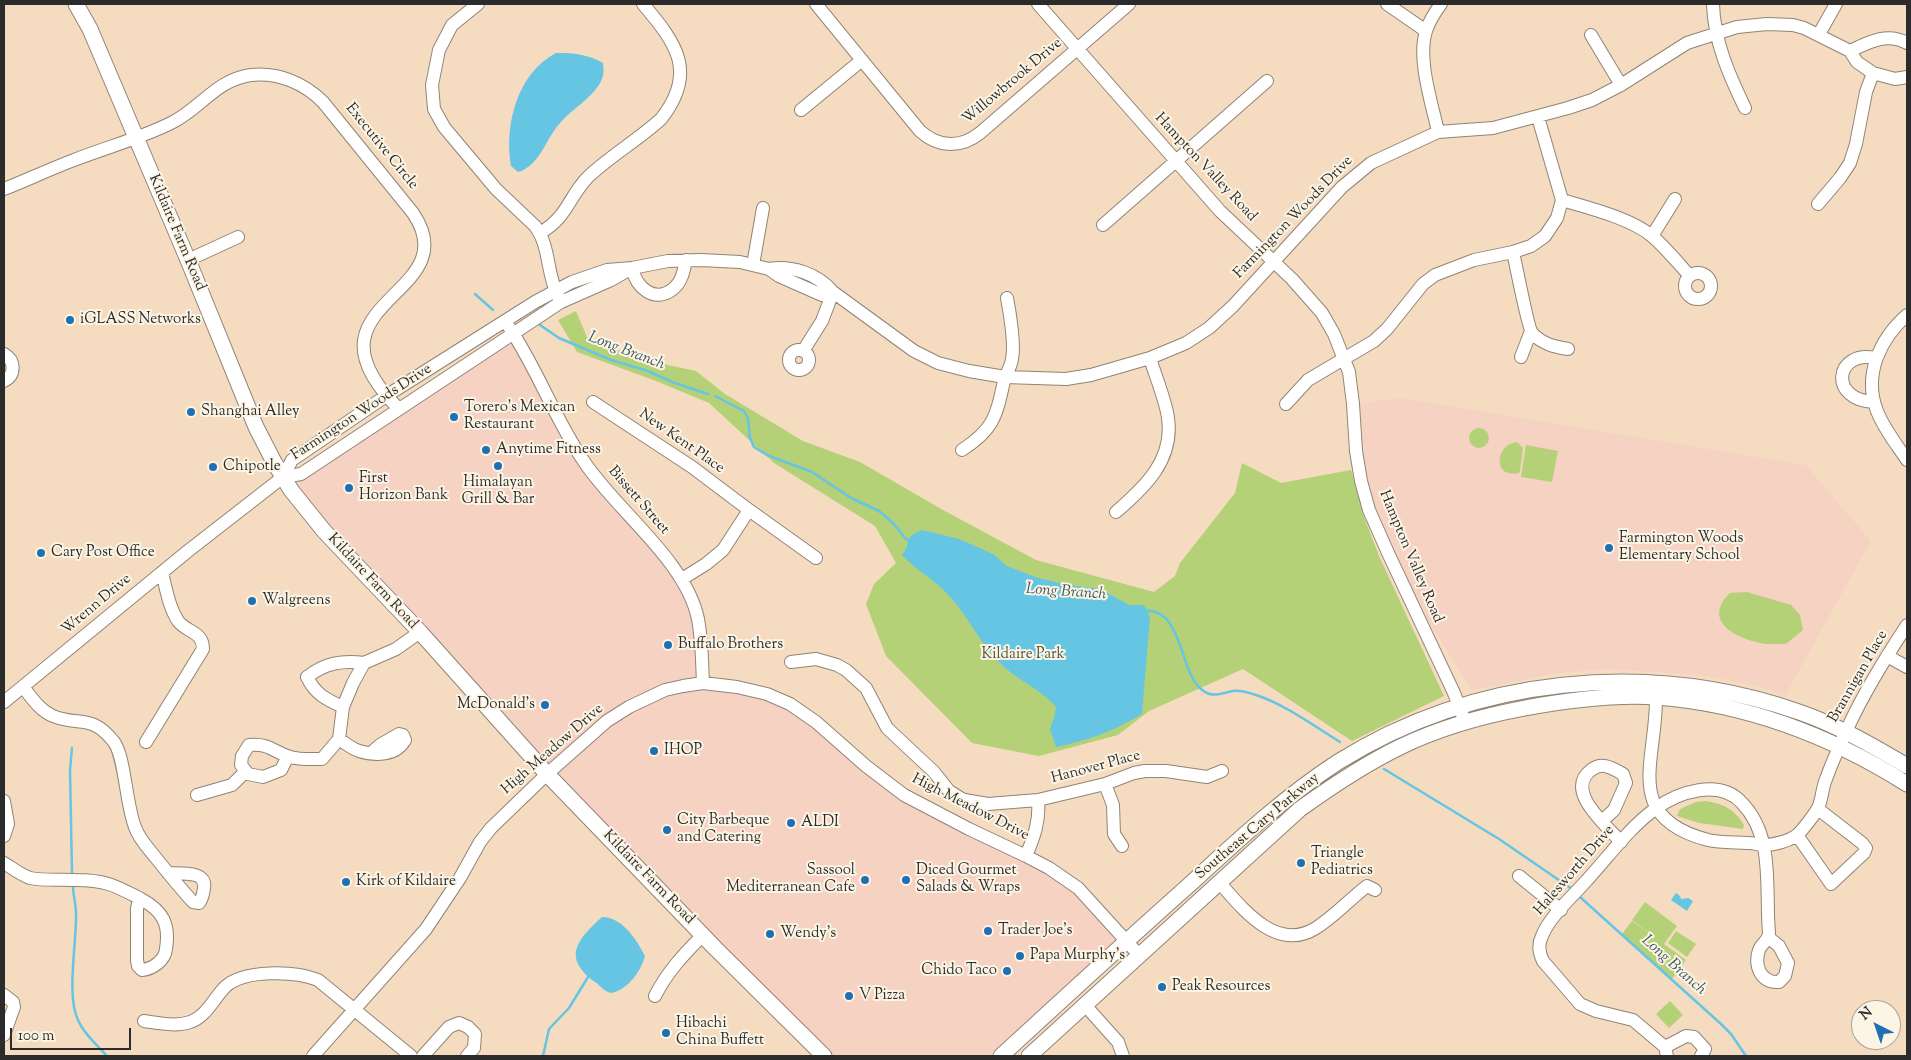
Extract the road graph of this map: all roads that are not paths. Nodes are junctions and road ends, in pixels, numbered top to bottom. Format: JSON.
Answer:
{"nodes":[{"id":1,"x":76,"y":4,"type":"edge"},
{"id":2,"x":478,"y":4,"type":"edge"},
{"id":3,"x":643,"y":4,"type":"edge"},
{"id":4,"x":816,"y":4,"type":"edge"},
{"id":5,"x":1038,"y":4,"type":"edge"},
{"id":6,"x":1129,"y":4,"type":"edge"},
{"id":7,"x":1386,"y":4,"type":"edge"},
{"id":8,"x":1441,"y":4,"type":"edge"},
{"id":9,"x":1713,"y":4,"type":"edge"},
{"id":10,"x":1836,"y":4,"type":"edge"},
{"id":11,"x":1426,"y":30,"type":"junction"},
{"id":12,"x":1717,"y":32,"type":"junction"},
{"id":13,"x":1818,"y":34,"type":"junction"},
{"id":14,"x":1592,"y":35,"type":"dead end"},
{"id":15,"x":1907,"y":43,"type":"edge"},
{"id":16,"x":1078,"y":49,"type":"junction"},
{"id":17,"x":1850,"y":51,"type":"junction"},
{"id":18,"x":862,"y":60,"type":"junction"},
{"id":19,"x":1873,"y":73,"type":"junction"},
{"id":20,"x":1907,"y":77,"type":"edge"},
{"id":21,"x":1267,"y":81,"type":"dead end"},
{"id":22,"x":1621,"y":85,"type":"junction"},
{"id":23,"x":1745,"y":108,"type":"dead end"},
{"id":24,"x":801,"y":110,"type":"dead end"},
{"id":25,"x":1538,"y":117,"type":"junction"},
{"id":26,"x":1438,"y":132,"type":"junction"},
{"id":27,"x":136,"y":138,"type":"junction"},
{"id":28,"x":1176,"y":161,"type":"junction"},
{"id":29,"x":4,"y":190,"type":"edge"},
{"id":30,"x":1675,"y":199,"type":"dead end"},
{"id":31,"x":1562,"y":200,"type":"junction"},
{"id":32,"x":1818,"y":204,"type":"dead end"},
{"id":33,"x":762,"y":208,"type":"dead end"},
{"id":34,"x":1103,"y":225,"type":"dead end"},
{"id":35,"x":540,"y":233,"type":"junction"},
{"id":36,"x":1652,"y":236,"type":"junction"},
{"id":37,"x":238,"y":237,"type":"dead end"},
{"id":38,"x":1513,"y":252,"type":"junction"},
{"id":39,"x":188,"y":260,"type":"junction"},
{"id":40,"x":686,"y":260,"type":"junction"},
{"id":41,"x":1273,"y":261,"type":"junction"},
{"id":42,"x":752,"y":265,"type":"junction"},
{"id":43,"x":632,"y":268,"type":"junction"},
{"id":44,"x":1690,"y":276,"type":"dead end"},
{"id":45,"x":555,"y":291,"type":"junction"},
{"id":46,"x":833,"y":292,"type":"junction"},
{"id":47,"x":1007,"y":298,"type":"dead end"},
{"id":48,"x":561,"y":302,"type":"junction"},
{"id":49,"x":1907,"y":315,"type":"edge"},
{"id":50,"x":506,"y":321,"type":"junction"},
{"id":51,"x":1531,"y":332,"type":"junction"},
{"id":52,"x":514,"y":333,"type":"junction"},
{"id":53,"x":1568,"y":349,"type":"dead end"},
{"id":54,"x":804,"y":351,"type":"dead end"},
{"id":55,"x":4,"y":354,"type":"edge"},
{"id":56,"x":1150,"y":358,"type":"junction"},
{"id":57,"x":1344,"y":358,"type":"junction"},
{"id":58,"x":1521,"y":358,"type":"dead end"},
{"id":59,"x":1875,"y":358,"type":"junction"},
{"id":60,"x":1005,"y":378,"type":"junction"},
{"id":61,"x":4,"y":381,"type":"edge"},
{"id":62,"x":386,"y":396,"type":"junction"},
{"id":63,"x":593,"y":402,"type":"dead end"},
{"id":64,"x":1874,"y":402,"type":"junction"},
{"id":65,"x":1286,"y":404,"type":"dead end"},
{"id":66,"x":399,"y":409,"type":"junction"},
{"id":67,"x":962,"y":450,"type":"dead end"},
{"id":68,"x":1907,"y":460,"type":"edge"},
{"id":69,"x":283,"y":478,"type":"junction"},
{"id":70,"x":749,"y":510,"type":"junction"},
{"id":71,"x":1116,"y":512,"type":"dead end"},
{"id":72,"x":816,"y":558,"type":"dead end"},
{"id":73,"x":162,"y":572,"type":"junction"},
{"id":74,"x":682,"y":579,"type":"junction"},
{"id":75,"x":1907,"y":625,"type":"edge"},
{"id":76,"x":420,"y":632,"type":"junction"},
{"id":77,"x":1887,"y":656,"type":"junction"},
{"id":78,"x":791,"y":662,"type":"dead end"},
{"id":79,"x":364,"y":663,"type":"junction"},
{"id":80,"x":1907,"y":667,"type":"edge"},
{"id":81,"x":703,"y":683,"type":"junction"},
{"id":82,"x":23,"y":687,"type":"junction"},
{"id":83,"x":1656,"y":697,"type":"junction"},
{"id":84,"x":4,"y":702,"type":"edge"},
{"id":85,"x":343,"y":707,"type":"junction"},
{"id":86,"x":1459,"y":707,"type":"junction"},
{"id":87,"x":1465,"y":722,"type":"junction"},
{"id":88,"x":339,"y":739,"type":"junction"},
{"id":89,"x":1842,"y":739,"type":"junction"},
{"id":90,"x":146,"y":742,"type":"dead end"},
{"id":91,"x":371,"y":753,"type":"dead end"},
{"id":92,"x":288,"y":756,"type":"junction"},
{"id":93,"x":1907,"y":766,"type":"edge"},
{"id":94,"x":246,"y":771,"type":"junction"},
{"id":95,"x":1222,"y":771,"type":"dead end"},
{"id":96,"x":547,"y":774,"type":"junction"},
{"id":97,"x":1105,"y":784,"type":"junction"},
{"id":98,"x":1907,"y":784,"type":"edge"},
{"id":99,"x":197,"y":795,"type":"dead end"},
{"id":100,"x":1038,"y":800,"type":"junction"},
{"id":101,"x":4,"y":801,"type":"edge"},
{"id":102,"x":1656,"y":808,"type":"junction"},
{"id":103,"x":1818,"y":809,"type":"junction"},
{"id":104,"x":1602,"y":821,"type":"dead end"},
{"id":105,"x":1797,"y":835,"type":"junction"},
{"id":106,"x":4,"y":836,"type":"edge"},
{"id":107,"x":1621,"y":842,"type":"junction"},
{"id":108,"x":1764,"y":845,"type":"junction"},
{"id":109,"x":1122,"y":846,"type":"dead end"},
{"id":110,"x":1026,"y":856,"type":"junction"},
{"id":111,"x":4,"y":863,"type":"edge"},
{"id":112,"x":168,"y":873,"type":"dead end"},
{"id":113,"x":1519,"y":876,"type":"dead end"},
{"id":114,"x":1219,"y":882,"type":"junction"},
{"id":115,"x":1375,"y":890,"type":"dead end"},
{"id":116,"x":139,"y":898,"type":"junction"},
{"id":117,"x":1561,"y":910,"type":"junction"},
{"id":118,"x":703,"y":935,"type":"junction"},
{"id":119,"x":1769,"y":938,"type":"dead end"},
{"id":120,"x":1126,"y":941,"type":"junction"},
{"id":121,"x":1139,"y":955,"type":"junction"},
{"id":122,"x":4,"y":995,"type":"edge"},
{"id":123,"x":655,"y":996,"type":"dead end"},
{"id":124,"x":1084,"y":1004,"type":"junction"},
{"id":125,"x":354,"y":1011,"type":"junction"},
{"id":126,"x":144,"y":1021,"type":"dead end"},
{"id":127,"x":4,"y":1035,"type":"edge"},
{"id":128,"x":1666,"y":1052,"type":"edge"},
{"id":129,"x":313,"y":1056,"type":"edge"},
{"id":130,"x":411,"y":1056,"type":"edge"},
{"id":131,"x":423,"y":1056,"type":"edge"},
{"id":132,"x":467,"y":1056,"type":"edge"},
{"id":133,"x":824,"y":1056,"type":"edge"},
{"id":134,"x":1001,"y":1056,"type":"edge"},
{"id":135,"x":1029,"y":1056,"type":"edge"},
{"id":136,"x":1123,"y":1056,"type":"edge"},
{"id":137,"x":1702,"y":1056,"type":"edge"}],
"edges":[{"from":1,"to":27,"type":"main road","name":"Kildaire Farm Road"},
{"from":2,"to":35,"type":"street"},
{"from":3,"to":35,"type":"street"},
{"from":4,"to":18,"type":"street","name":"Willowbrook Drive"},
{"from":5,"to":16,"type":"street","name":"Hampton Valley Road"},
{"from":6,"to":16,"type":"street","name":"Willowbrook Drive"},
{"from":7,"to":11,"type":"street"},
{"from":8,"to":11,"type":"street"},
{"from":9,"to":12,"type":"street"},
{"from":10,"to":13,"type":"street"},
{"from":11,"to":26,"type":"street"},
{"from":12,"to":13,"type":"street","name":"Farmington Woods Drive"},
{"from":12,"to":22,"type":"street","name":"Farmington Woods Drive"},
{"from":12,"to":23,"type":"street"},
{"from":13,"to":17,"type":"street","name":"Farmington Woods Drive"},
{"from":14,"to":22,"type":"street"},
{"from":15,"to":17,"type":"street"},
{"from":16,"to":18,"type":"street","name":"Willowbrook Drive"},
{"from":16,"to":28,"type":"street","name":"Hampton Valley Road"},
{"from":17,"to":19,"type":"street","name":"Farmington Woods Drive"},
{"from":18,"to":24,"type":"street"},
{"from":19,"to":20,"type":"street","name":"Farmington Woods Drive"},
{"from":19,"to":32,"type":"street"},
{"from":21,"to":28,"type":"street"},
{"from":22,"to":25,"type":"street","name":"Farmington Woods Drive"},
{"from":25,"to":26,"type":"street","name":"Farmington Woods Drive"},
{"from":25,"to":31,"type":"street"},
{"from":26,"to":41,"type":"street","name":"Farmington Woods Drive"},
{"from":27,"to":29,"type":"street","name":"Executive Circle"},
{"from":27,"to":39,"type":"main road","name":"Kildaire Farm Road"},
{"from":27,"to":62,"type":"street","name":"Executive Circle"},
{"from":28,"to":34,"type":"street"},
{"from":28,"to":41,"type":"street","name":"Hampton Valley Road"},
{"from":30,"to":36,"type":"street"},
{"from":31,"to":36,"type":"street"},
{"from":31,"to":38,"type":"street"},
{"from":33,"to":42,"type":"street"},
{"from":35,"to":45,"type":"street"},
{"from":36,"to":44,"type":"street"},
{"from":37,"to":39,"type":"street"},
{"from":38,"to":51,"type":"street"},
{"from":38,"to":57,"type":"street"},
{"from":39,"to":69,"type":"main road","name":"Kildaire Farm Road"},
{"from":40,"to":42,"type":"street","name":"Farmington Woods Drive"},
{"from":40,"to":43,"type":"street","name":"Farmington Woods Drive"},
{"from":40,"to":43,"type":"street"},
{"from":41,"to":56,"type":"street","name":"Farmington Woods Drive"},
{"from":41,"to":57,"type":"street","name":"Hampton Valley Road"},
{"from":42,"to":46,"type":"street","name":"Farmington Woods Drive"},
{"from":43,"to":45,"type":"street","name":"Farmington Woods Drive"},
{"from":43,"to":48,"type":"street","name":"Farmington Woods Drive"},
{"from":45,"to":48,"type":"street"},
{"from":45,"to":50,"type":"street","name":"Farmington Woods Drive"},
{"from":46,"to":54,"type":"street"},
{"from":46,"to":60,"type":"street","name":"Farmington Woods Drive"},
{"from":47,"to":60,"type":"street"},
{"from":48,"to":52,"type":"street","name":"Farmington Woods Drive"},
{"from":49,"to":59,"type":"street"},
{"from":50,"to":52,"type":"street","name":"Bissett Street"},
{"from":50,"to":62,"type":"street","name":"Farmington Woods Drive"},
{"from":51,"to":53,"type":"street"},
{"from":51,"to":58,"type":"street"},
{"from":52,"to":66,"type":"street","name":"Farmington Woods Drive"},
{"from":52,"to":74,"type":"street","name":"Bissett Street"},
{"from":55,"to":61,"type":"street"},
{"from":56,"to":60,"type":"street","name":"Farmington Woods Drive"},
{"from":56,"to":71,"type":"street"},
{"from":57,"to":65,"type":"street"},
{"from":57,"to":86,"type":"street","name":"Hampton Valley Road"},
{"from":59,"to":64,"type":"street"},
{"from":59,"to":64,"type":"street"},
{"from":60,"to":67,"type":"street"},
{"from":62,"to":66,"type":"street","name":"Executive Circle"},
{"from":62,"to":69,"type":"street","name":"Farmington Woods Drive"},
{"from":63,"to":70,"type":"street","name":"New Kent Place"},
{"from":64,"to":68,"type":"street"},
{"from":66,"to":69,"type":"street","name":"Farmington Woods Drive"},
{"from":69,"to":73,"type":"street","name":"Wrenn Drive"},
{"from":69,"to":76,"type":"main road","name":"Kildaire Farm Road"},
{"from":70,"to":72,"type":"street","name":"New Kent Place"},
{"from":70,"to":74,"type":"street"},
{"from":73,"to":82,"type":"street","name":"Wrenn Drive"},
{"from":73,"to":90,"type":"street"},
{"from":74,"to":81,"type":"street","name":"Bissett Street"},
{"from":75,"to":77,"type":"street","name":"Brannigan Place"},
{"from":76,"to":79,"type":"street"},
{"from":76,"to":96,"type":"main road","name":"Kildaire Farm Road"},
{"from":77,"to":80,"type":"street"},
{"from":77,"to":89,"type":"street","name":"Brannigan Place"},
{"from":78,"to":100,"type":"street","name":"Hanover Place"},
{"from":79,"to":85,"type":"street"},
{"from":79,"to":85,"type":"street"},
{"from":81,"to":96,"type":"street","name":"High Meadow Drive"},
{"from":81,"to":110,"type":"street","name":"High Meadow Drive"},
{"from":82,"to":84,"type":"street","name":"Wrenn Drive"},
{"from":82,"to":112,"type":"street"},
{"from":83,"to":87,"type":"main road","name":"Southeast Cary Parkway"},
{"from":83,"to":89,"type":"main road","name":"Southeast Cary Parkway"},
{"from":83,"to":102,"type":"street"},
{"from":85,"to":88,"type":"street"},
{"from":86,"to":87,"type":"street","name":"Hampton Valley Road"},
{"from":86,"to":89,"type":"main road","name":"Southeast Cary Parkway"},
{"from":86,"to":120,"type":"main road","name":"Southeast Cary Parkway"},
{"from":87,"to":114,"type":"main road","name":"Southeast Cary Parkway"},
{"from":88,"to":91,"type":"street"},
{"from":88,"to":92,"type":"street"},
{"from":89,"to":93,"type":"main road","name":"Southeast Cary Parkway"},
{"from":89,"to":98,"type":"main road","name":"Southeast Cary Parkway"},
{"from":89,"to":103,"type":"street","name":"Brannigan Place"},
{"from":92,"to":94,"type":"street"},
{"from":92,"to":94,"type":"street"},
{"from":94,"to":99,"type":"street"},
{"from":95,"to":97,"type":"street","name":"Hanover Place"},
{"from":96,"to":118,"type":"main road","name":"Kildaire Farm Road"},
{"from":96,"to":125,"type":"street","name":"High Meadow Drive"},
{"from":97,"to":100,"type":"street","name":"Hanover Place"},
{"from":97,"to":109,"type":"street"},
{"from":100,"to":110,"type":"street","name":"Hanover Place"},
{"from":101,"to":106,"type":"street"},
{"from":102,"to":107,"type":"street","name":"Halesworth Drive"},
{"from":102,"to":108,"type":"street"},
{"from":102,"to":108,"type":"street","name":"Halesworth Drive"},
{"from":103,"to":105,"type":"street"},
{"from":103,"to":105,"type":"street"},
{"from":104,"to":107,"type":"street"},
{"from":105,"to":108,"type":"street"},
{"from":107,"to":117,"type":"street","name":"Halesworth Drive"},
{"from":108,"to":119,"type":"street","name":"Halesworth Drive"},
{"from":110,"to":120,"type":"street","name":"High Meadow Drive"},
{"from":111,"to":116,"type":"street"},
{"from":113,"to":117,"type":"street"},
{"from":114,"to":115,"type":"street"},
{"from":114,"to":121,"type":"main road","name":"Southeast Cary Parkway"},
{"from":116,"to":116,"type":"street"},
{"from":117,"to":128,"type":"street","name":"Halesworth Drive"},
{"from":118,"to":123,"type":"street"},
{"from":118,"to":133,"type":"main road","name":"Kildaire Farm Road"},
{"from":120,"to":121,"type":"street","name":"High Meadow Drive"},
{"from":120,"to":134,"type":"main road","name":"Southeast Cary Parkway"},
{"from":121,"to":124,"type":"main road","name":"Southeast Cary Parkway"},
{"from":122,"to":127,"type":"street"},
{"from":124,"to":135,"type":"main road","name":"Southeast Cary Parkway"},
{"from":124,"to":136,"type":"street"},
{"from":125,"to":126,"type":"street"},
{"from":125,"to":129,"type":"street","name":"High Meadow Drive"},
{"from":125,"to":130,"type":"street"},
{"from":128,"to":137,"type":"street","name":"Halesworth Drive"},
{"from":131,"to":132,"type":"street"}]}
